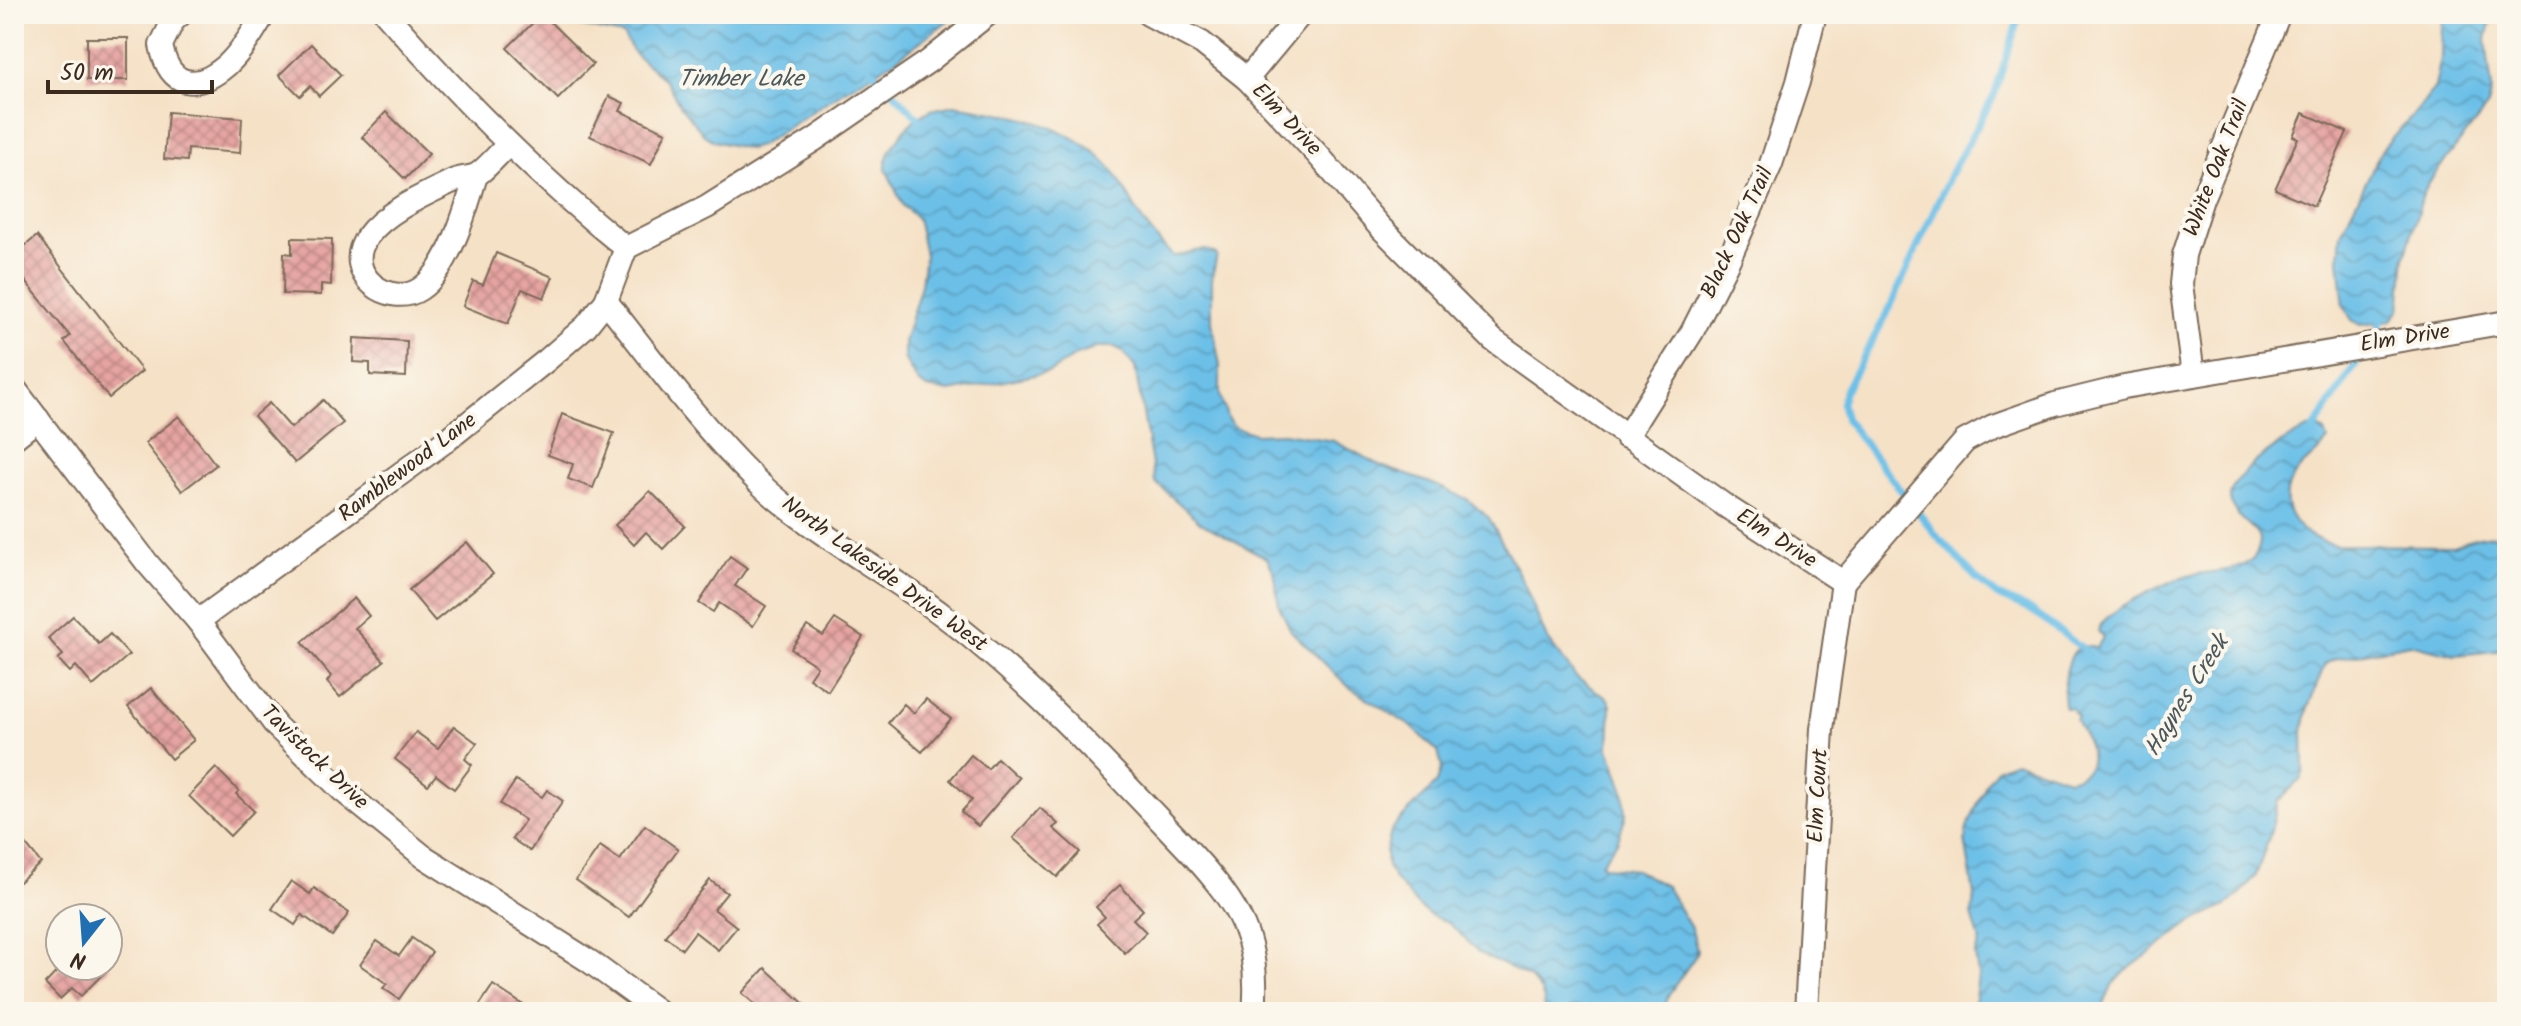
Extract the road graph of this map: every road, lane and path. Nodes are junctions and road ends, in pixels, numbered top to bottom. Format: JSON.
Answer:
{"nodes":[{"id":1,"x":181,"y":14,"type":"edge"},
{"id":2,"x":264,"y":14,"type":"edge"},
{"id":3,"x":386,"y":14,"type":"edge"},
{"id":4,"x":988,"y":14,"type":"edge"},
{"id":5,"x":1148,"y":14,"type":"edge"},
{"id":6,"x":1301,"y":14,"type":"edge"},
{"id":7,"x":1815,"y":14,"type":"edge"},
{"id":8,"x":2279,"y":14,"type":"edge"},
{"id":9,"x":1247,"y":79,"type":"junction"},
{"id":10,"x":509,"y":144,"type":"junction"},
{"id":11,"x":476,"y":175,"type":"junction"},
{"id":12,"x":626,"y":248,"type":"junction"},
{"id":13,"x":606,"y":301,"type":"junction"},
{"id":14,"x":2507,"y":322,"type":"edge"},
{"id":15,"x":2193,"y":375,"type":"junction"},
{"id":16,"x":14,"y":388,"type":"edge"},
{"id":17,"x":38,"y":419,"type":"junction"},
{"id":18,"x":1626,"y":437,"type":"junction"},
{"id":19,"x":14,"y":438,"type":"edge"},
{"id":20,"x":1843,"y":582,"type":"junction"},
{"id":21,"x":198,"y":621,"type":"junction"},
{"id":22,"x":659,"y":1012,"type":"edge"},
{"id":23,"x":1254,"y":1012,"type":"edge"},
{"id":24,"x":1806,"y":1012,"type":"edge"}],
"edges":[{"from":1,"to":2,"type":"street"},
{"from":3,"to":10,"type":"street"},
{"from":4,"to":12,"type":"street"},
{"from":5,"to":9,"type":"street","name":"Elm Drive"},
{"from":6,"to":9,"type":"street"},
{"from":7,"to":18,"type":"street","name":"Black Oak Trail"},
{"from":8,"to":15,"type":"street","name":"White Oak Trail"},
{"from":9,"to":18,"type":"street","name":"Elm Drive"},
{"from":10,"to":11,"type":"street"},
{"from":10,"to":12,"type":"street"},
{"from":11,"to":11,"type":"street"},
{"from":12,"to":13,"type":"street"},
{"from":13,"to":21,"type":"street","name":"Ramblewood Lane"},
{"from":13,"to":23,"type":"street","name":"North Lakeside Drive West"},
{"from":14,"to":15,"type":"street","name":"Elm Drive"},
{"from":15,"to":20,"type":"street","name":"Elm Drive"},
{"from":16,"to":17,"type":"street","name":"Tavistock Drive"},
{"from":17,"to":19,"type":"street"},
{"from":17,"to":21,"type":"street","name":"Tavistock Drive"},
{"from":18,"to":20,"type":"street","name":"Elm Drive"},
{"from":20,"to":24,"type":"street","name":"Elm Court"},
{"from":21,"to":22,"type":"street","name":"Tavistock Drive"}]}
